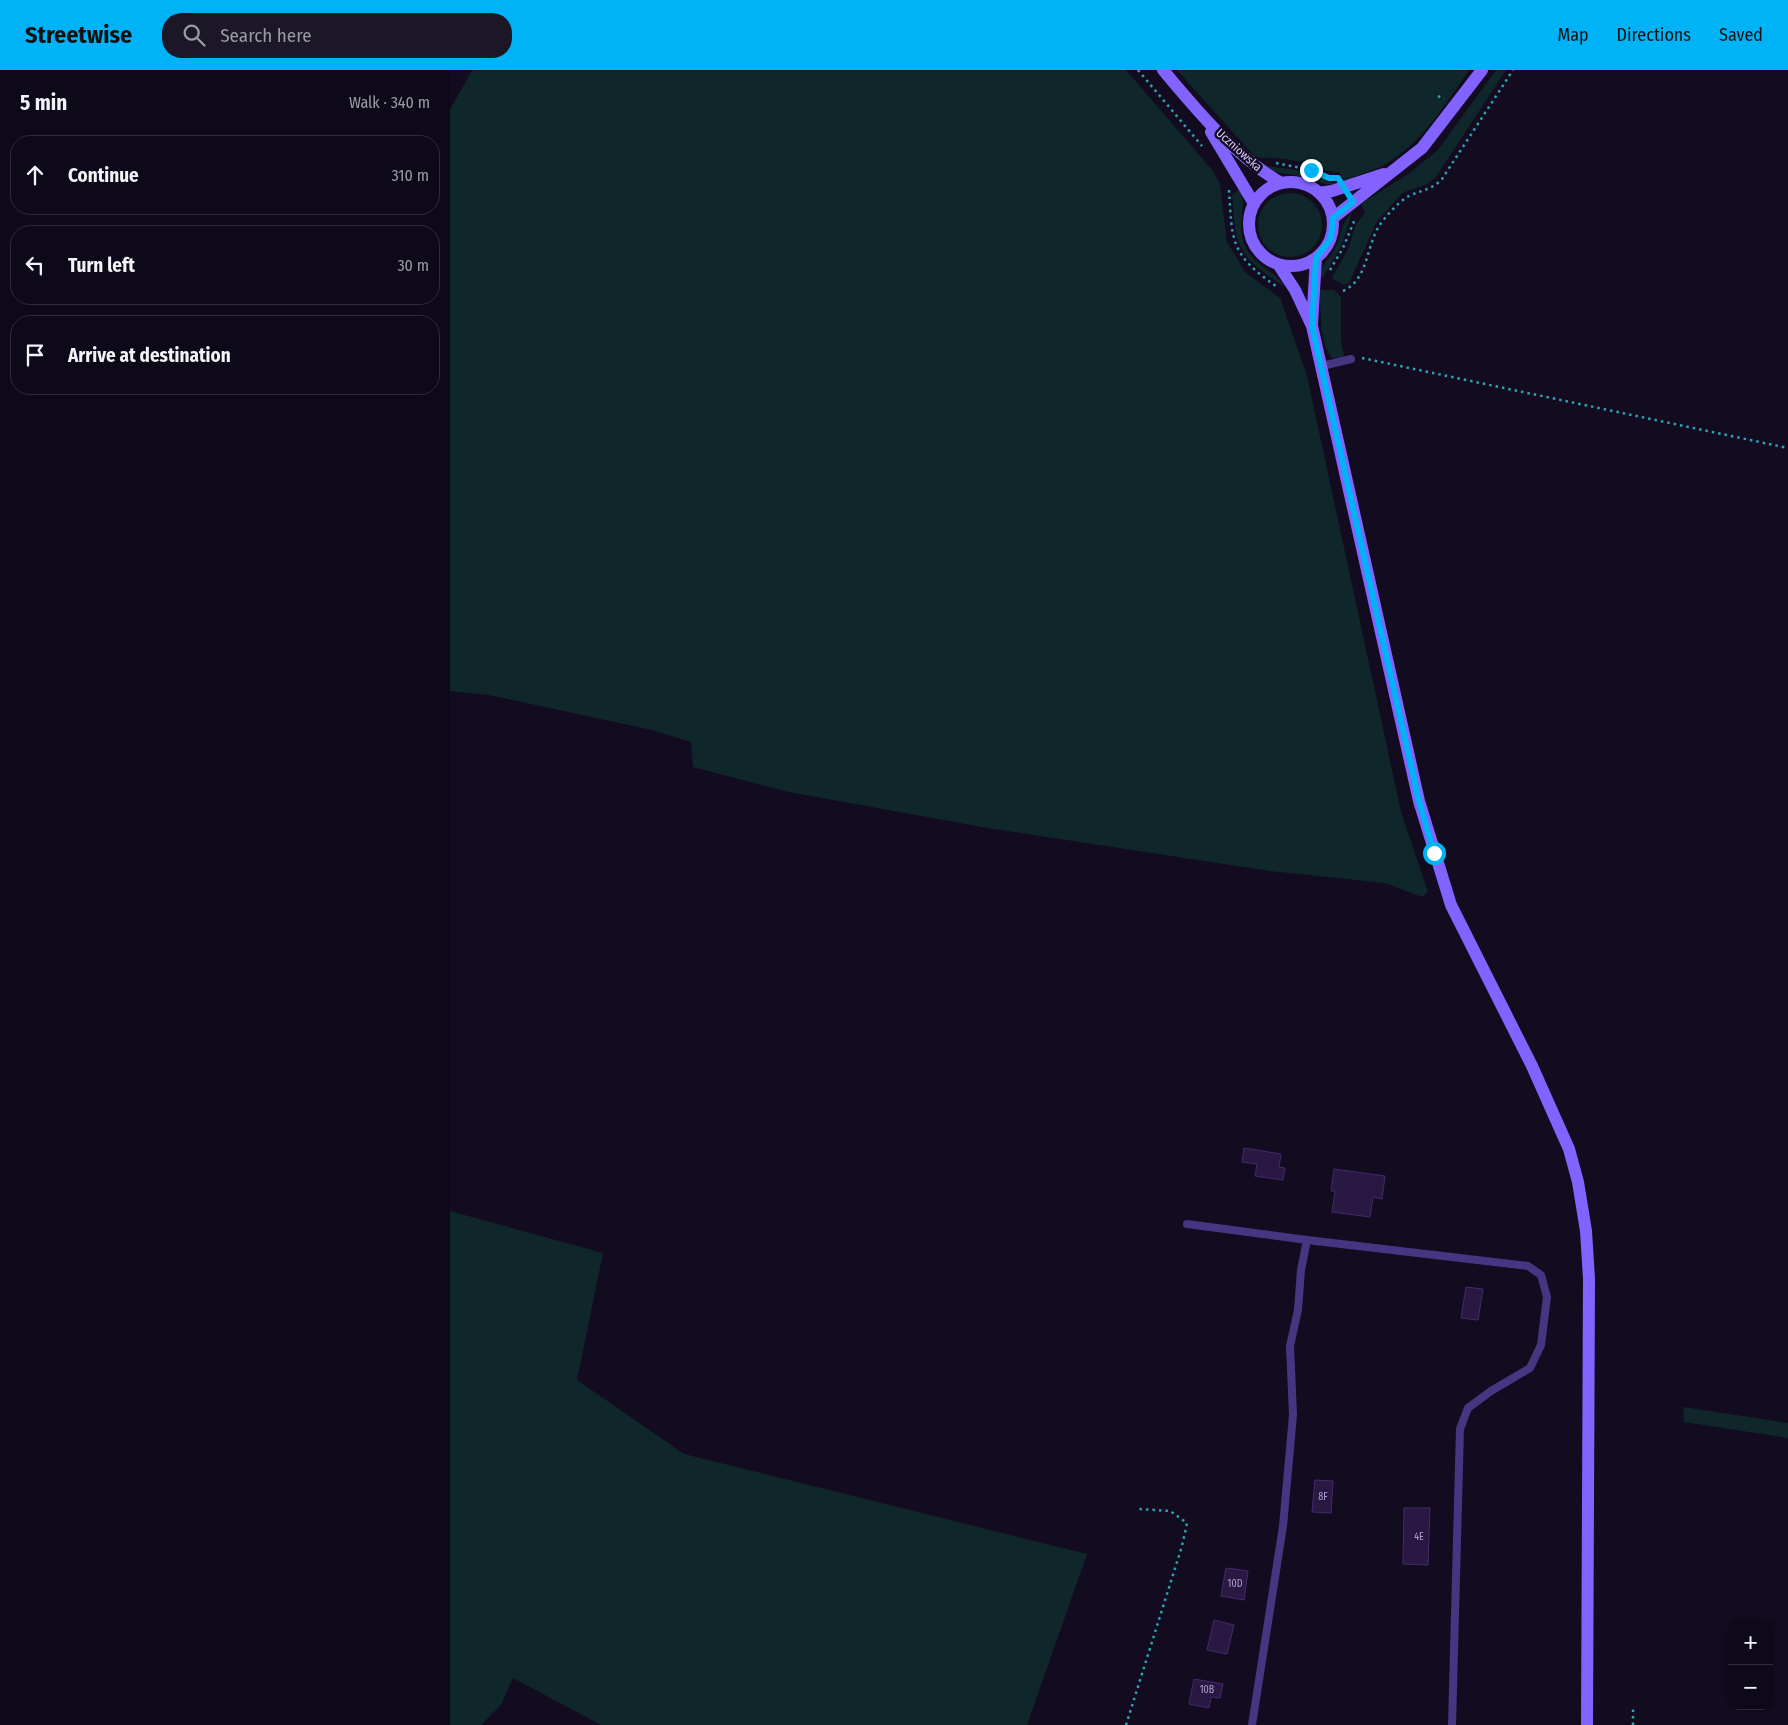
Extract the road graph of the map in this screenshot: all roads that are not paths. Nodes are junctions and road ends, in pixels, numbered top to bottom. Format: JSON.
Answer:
{"nodes":[{"id":1,"x":1163,"y":70,"type":"edge"},
{"id":2,"x":1482,"y":70,"type":"edge"},
{"id":3,"x":1200,"y":113,"type":"junction"},
{"id":4,"x":1396,"y":170,"type":"junction"},
{"id":5,"x":1281,"y":183,"type":"junction"},
{"id":6,"x":1319,"y":193,"type":"junction"},
{"id":7,"x":1254,"y":202,"type":"junction"},
{"id":8,"x":1333,"y":218,"type":"junction"},
{"id":9,"x":1316,"y":258,"type":"junction"},
{"id":10,"x":1278,"y":264,"type":"junction"},
{"id":11,"x":1312,"y":326,"type":"junction"},
{"id":12,"x":1351,"y":359,"type":"road end"},
{"id":13,"x":1322,"y":366,"type":"junction"},
{"id":14,"x":1187,"y":1224,"type":"dead end"},
{"id":15,"x":1306,"y":1240,"type":"junction"},
{"id":16,"x":1252,"y":1725,"type":"edge"},
{"id":17,"x":1452,"y":1725,"type":"edge"},
{"id":18,"x":1587,"y":1725,"type":"edge"}],
"edges":[{"from":1,"to":3,"type":"main road","name":"Uczniowska"},
{"from":2,"to":4,"type":"main road"},
{"from":3,"to":5,"type":"main road","name":"Uczniowska"},
{"from":3,"to":7,"type":"main road","name":"Uczniowska"},
{"from":4,"to":6,"type":"main road"},
{"from":4,"to":8,"type":"main road"},
{"from":5,"to":6,"type":"main road"},
{"from":5,"to":7,"type":"main road"},
{"from":6,"to":8,"type":"main road"},
{"from":7,"to":10,"type":"main road"},
{"from":8,"to":9,"type":"main road"},
{"from":9,"to":10,"type":"main road"},
{"from":9,"to":11,"type":"main road"},
{"from":10,"to":11,"type":"main road"},
{"from":11,"to":13,"type":"main road"},
{"from":12,"to":13,"type":"lane"},
{"from":13,"to":18,"type":"main road"},
{"from":14,"to":15,"type":"lane"},
{"from":15,"to":16,"type":"lane"},
{"from":15,"to":17,"type":"lane"}]}
